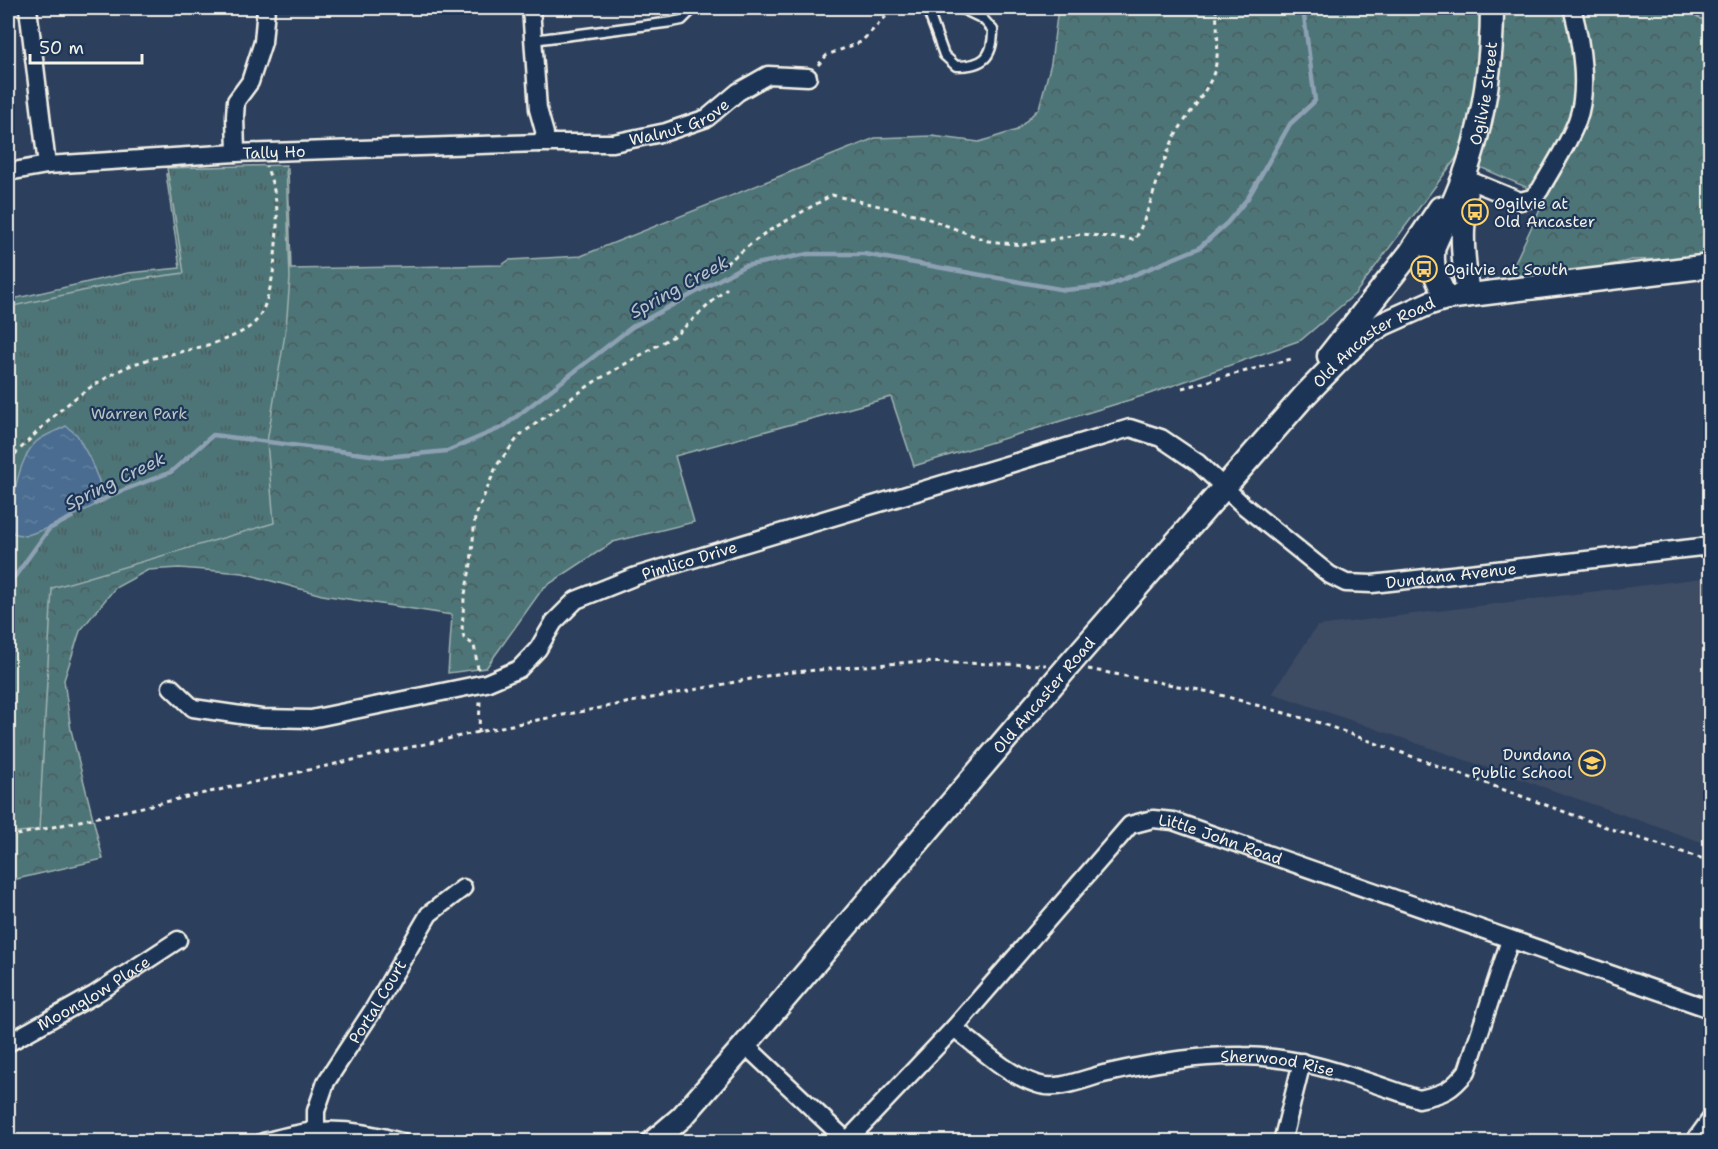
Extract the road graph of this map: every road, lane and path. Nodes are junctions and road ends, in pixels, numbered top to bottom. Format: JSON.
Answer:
{"nodes":[{"id":1,"x":28,"y":8,"type":"edge"},
{"id":2,"x":266,"y":8,"type":"edge"},
{"id":3,"x":531,"y":8,"type":"edge"},
{"id":4,"x":694,"y":8,"type":"edge"},
{"id":5,"x":894,"y":8,"type":"edge"},
{"id":6,"x":927,"y":8,"type":"edge"},
{"id":7,"x":960,"y":8,"type":"edge"},
{"id":8,"x":1216,"y":8,"type":"edge"},
{"id":9,"x":1492,"y":8,"type":"edge"},
{"id":10,"x":1573,"y":11,"type":"dead end"},
{"id":11,"x":533,"y":40,"type":"junction"},
{"id":12,"x":808,"y":77,"type":"joint"},
{"id":13,"x":540,"y":143,"type":"junction"},
{"id":14,"x":236,"y":153,"type":"junction"},
{"id":15,"x":256,"y":153,"type":"junction"},
{"id":16,"x":47,"y":165,"type":"junction"},
{"id":17,"x":8,"y":171,"type":"edge"},
{"id":18,"x":1464,"y":178,"type":"junction"},
{"id":19,"x":1710,"y":266,"type":"edge"},
{"id":20,"x":719,"y":269,"type":"dead end"},
{"id":21,"x":727,"y":288,"type":"dead end"},
{"id":22,"x":1457,"y":296,"type":"junction"},
{"id":23,"x":1295,"y":358,"type":"dead end"},
{"id":24,"x":1182,"y":388,"type":"dead end"},
{"id":25,"x":1304,"y":396,"type":"junction"},
{"id":26,"x":8,"y":461,"type":"edge"},
{"id":27,"x":1224,"y":488,"type":"junction"},
{"id":28,"x":1710,"y":546,"type":"edge"},
{"id":29,"x":1069,"y":665,"type":"junction"},
{"id":30,"x":479,"y":684,"type":"junction"},
{"id":31,"x":171,"y":687,"type":"dead end"},
{"id":32,"x":478,"y":733,"type":"junction"},
{"id":33,"x":8,"y":837,"type":"edge"},
{"id":34,"x":1710,"y":861,"type":"edge"},
{"id":35,"x":463,"y":888,"type":"dead end"},
{"id":36,"x":178,"y":940,"type":"dead end"},
{"id":37,"x":1510,"y":940,"type":"junction"},
{"id":38,"x":1710,"y":1009,"type":"edge"},
{"id":39,"x":954,"y":1029,"type":"junction"},
{"id":40,"x":8,"y":1043,"type":"edge"},
{"id":41,"x":746,"y":1045,"type":"junction"},
{"id":42,"x":1302,"y":1062,"type":"junction"},
{"id":43,"x":1710,"y":1120,"type":"edge"},
{"id":44,"x":316,"y":1131,"type":"junction"},
{"id":45,"x":847,"y":1141,"type":"edge"},
{"id":46,"x":263,"y":1142,"type":"edge"},
{"id":47,"x":401,"y":1142,"type":"edge"},
{"id":48,"x":652,"y":1142,"type":"edge"},
{"id":49,"x":1282,"y":1142,"type":"edge"},
{"id":50,"x":1694,"y":1142,"type":"edge"}],
"edges":[{"from":1,"to":16,"type":"street"},
{"from":2,"to":14,"type":"street"},
{"from":3,"to":11,"type":"street"},
{"from":4,"to":11,"type":"lane"},
{"from":5,"to":12,"type":"path"},
{"from":6,"to":7,"type":"lane"},
{"from":8,"to":20,"type":"path"},
{"from":9,"to":18,"type":"street","name":"Ogilvie Street"},
{"from":10,"to":18,"type":"street"},
{"from":11,"to":13,"type":"street"},
{"from":12,"to":13,"type":"street","name":"Walnut Grove"},
{"from":13,"to":15,"type":"street","name":"Tally Ho"},
{"from":14,"to":15,"type":"street","name":"Tally Ho"},
{"from":14,"to":16,"type":"street","name":"Tally Ho"},
{"from":15,"to":26,"type":"path"},
{"from":16,"to":17,"type":"street","name":"Tally Ho"},
{"from":18,"to":22,"type":"street","name":"Ogilvie Street"},
{"from":18,"to":22,"type":"street","name":"Ogilvie Street"},
{"from":18,"to":25,"type":"street"},
{"from":19,"to":22,"type":"street","name":"Old Ancaster Road"},
{"from":21,"to":30,"type":"path"},
{"from":22,"to":25,"type":"street","name":"Old Ancaster Road"},
{"from":23,"to":24,"type":"path"},
{"from":25,"to":27,"type":"street","name":"Old Ancaster Road"},
{"from":27,"to":28,"type":"street","name":"Dundana Avenue"},
{"from":27,"to":29,"type":"street","name":"Old Ancaster Road"},
{"from":27,"to":30,"type":"street","name":"Pimlico Drive"},
{"from":29,"to":32,"type":"path"},
{"from":29,"to":34,"type":"path"},
{"from":29,"to":41,"type":"street","name":"Old Ancaster Road"},
{"from":30,"to":31,"type":"street","name":"Pimlico Drive"},
{"from":30,"to":32,"type":"path"},
{"from":32,"to":33,"type":"path"},
{"from":35,"to":44,"type":"street","name":"Portal Court"},
{"from":36,"to":40,"type":"street","name":"Moonglow Place"},
{"from":37,"to":38,"type":"street","name":"Little John Road"},
{"from":37,"to":39,"type":"street","name":"Little John Road"},
{"from":37,"to":42,"type":"street","name":"Sherwood Rise"},
{"from":39,"to":42,"type":"street","name":"Sherwood Rise"},
{"from":39,"to":45,"type":"street","name":"Little John Road"},
{"from":41,"to":45,"type":"street","name":"Little John Road"},
{"from":41,"to":48,"type":"street","name":"Old Ancaster Road"},
{"from":42,"to":49,"type":"street"},
{"from":43,"to":50,"type":"street"},
{"from":44,"to":46,"type":"street"},
{"from":44,"to":47,"type":"street"}]}
